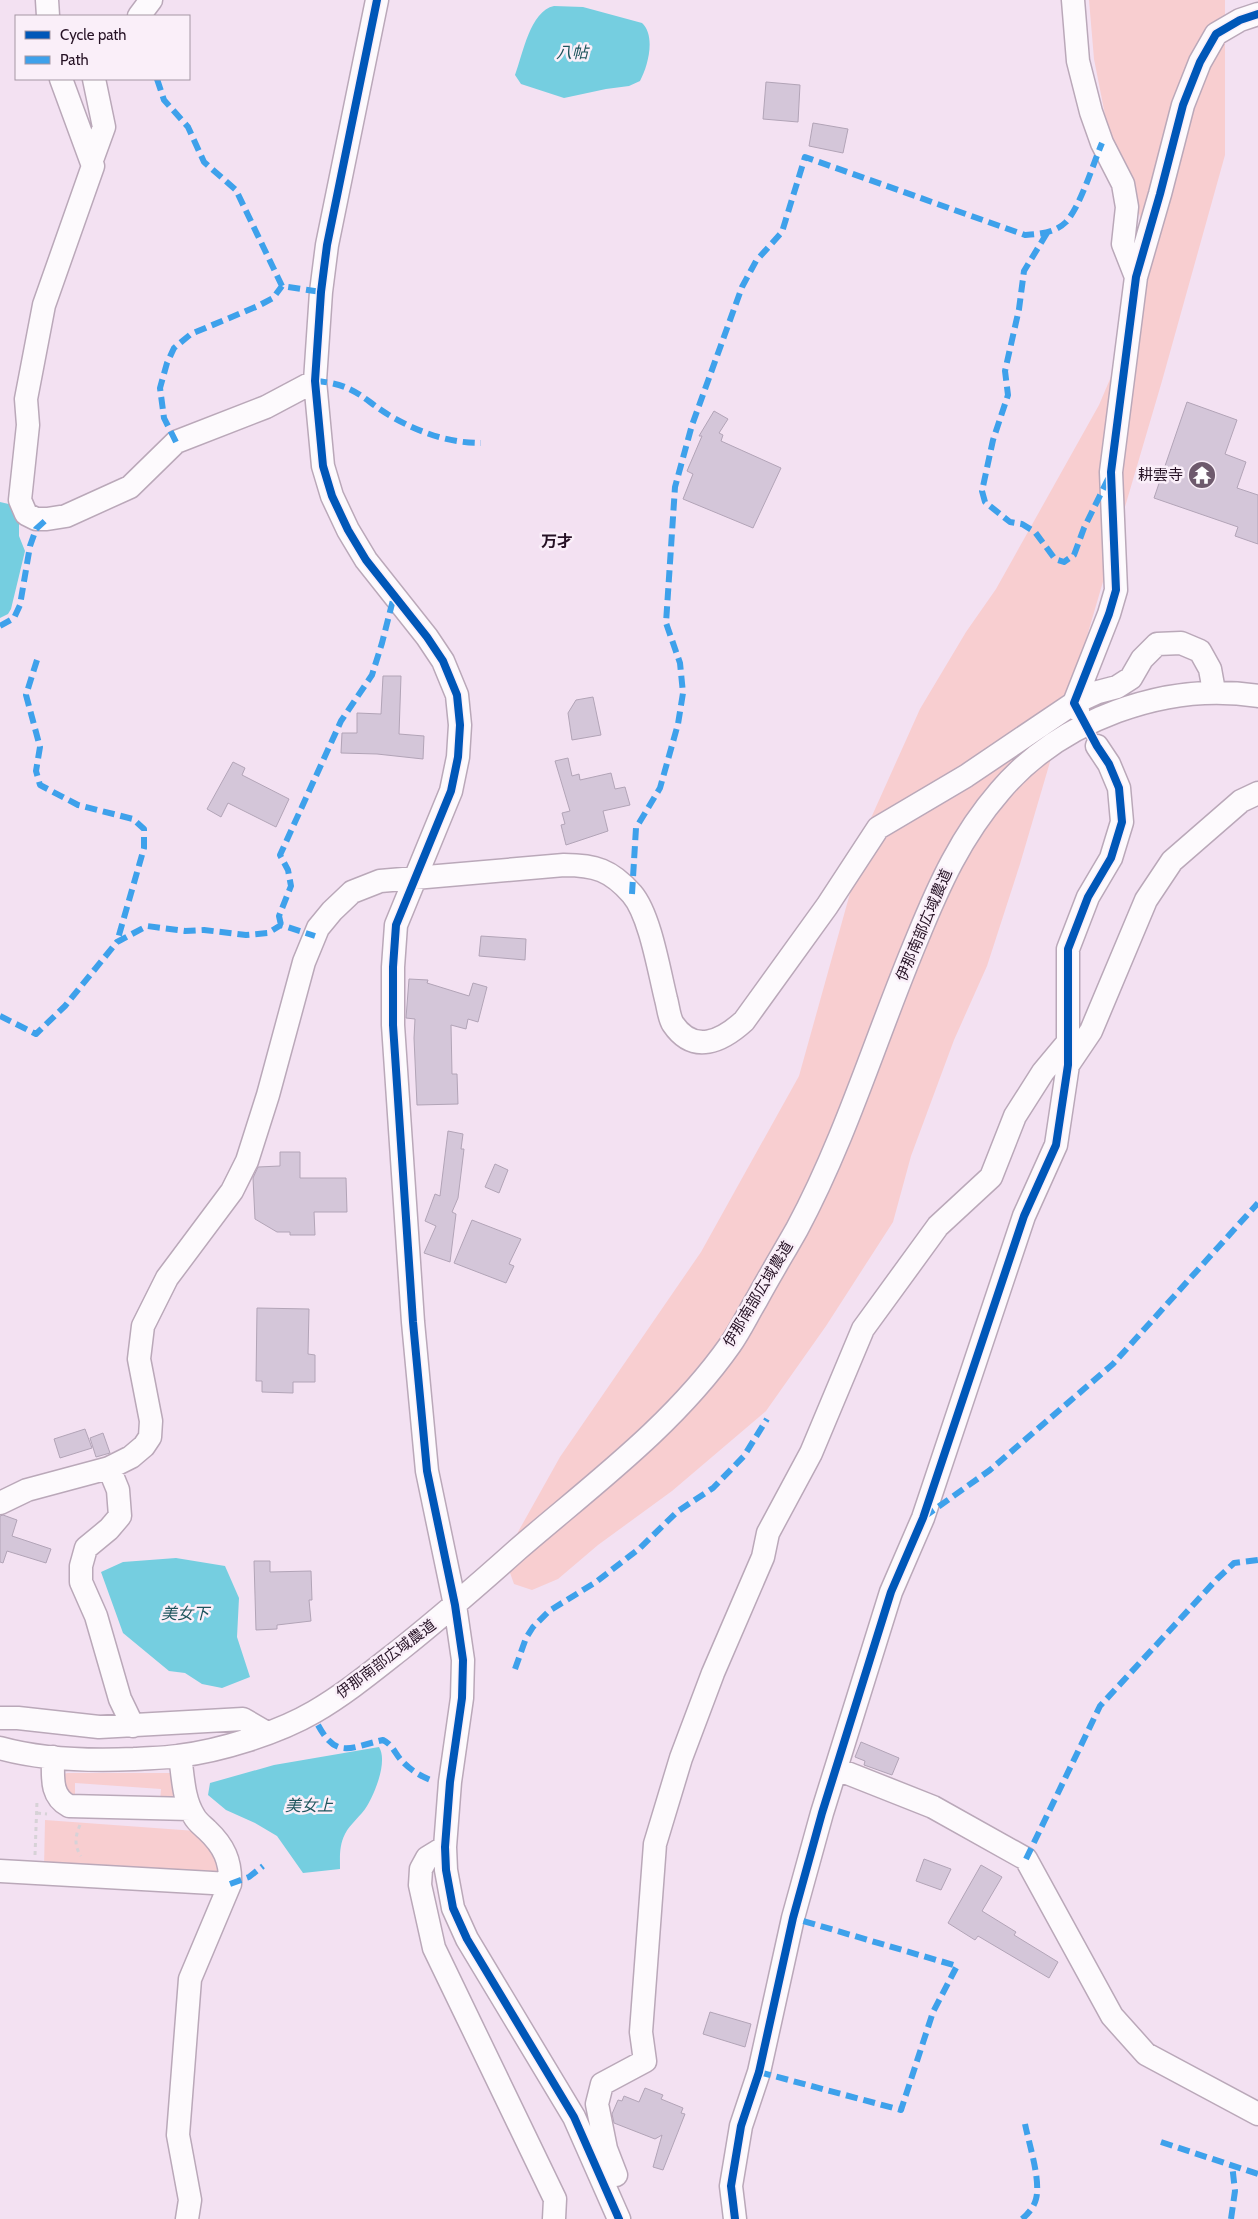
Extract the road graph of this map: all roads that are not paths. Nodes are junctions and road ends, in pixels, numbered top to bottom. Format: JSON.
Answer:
{"nodes":[{"id":1,"x":47,"y":0,"type":"edge"},
{"id":2,"x":151,"y":0,"type":"edge"},
{"id":3,"x":377,"y":0,"type":"edge"},
{"id":4,"x":1073,"y":0,"type":"edge"},
{"id":5,"x":1258,"y":14,"type":"edge"},
{"id":6,"x":48,"y":15,"type":"edge"},
{"id":7,"x":140,"y":15,"type":"edge"},
{"id":8,"x":61,"y":80,"type":"edge"},
{"id":9,"x":94,"y":80,"type":"edge"},
{"id":10,"x":92,"y":160,"type":"junction"},
{"id":11,"x":1136,"y":277,"type":"junction"},
{"id":12,"x":315,"y":381,"type":"junction"},
{"id":13,"x":1214,"y":691,"type":"junction"},
{"id":14,"x":1258,"y":696,"type":"edge"},
{"id":15,"x":1077,"y":707,"type":"junction"},
{"id":16,"x":1097,"y":746,"type":"dead end"},
{"id":17,"x":1258,"y":793,"type":"edge"},
{"id":18,"x":414,"y":879,"type":"junction"},
{"id":19,"x":1068,"y":1042,"type":"junction"},
{"id":20,"x":1068,"y":1064,"type":"junction"},
{"id":21,"x":109,"y":1468,"type":"junction"},
{"id":22,"x":0,"y":1503,"type":"edge"},
{"id":23,"x":455,"y":1605,"type":"junction"},
{"id":24,"x":0,"y":1718,"type":"edge"},
{"id":25,"x":134,"y":1726,"type":"junction"},
{"id":26,"x":267,"y":1733,"type":"junction"},
{"id":27,"x":9,"y":1751,"type":"edge"},
{"id":28,"x":180,"y":1756,"type":"junction"},
{"id":29,"x":53,"y":1757,"type":"junction"},
{"id":30,"x":837,"y":1769,"type":"junction"},
{"id":31,"x":190,"y":1809,"type":"junction"},
{"id":32,"x":445,"y":1847,"type":"junction"},
{"id":33,"x":0,"y":1871,"type":"edge"},
{"id":34,"x":230,"y":1884,"type":"junction"},
{"id":35,"x":1258,"y":2114,"type":"edge"},
{"id":36,"x":187,"y":2219,"type":"edge"},
{"id":37,"x":554,"y":2219,"type":"edge"},
{"id":38,"x":620,"y":2219,"type":"edge"},
{"id":39,"x":735,"y":2219,"type":"edge"}],
"edges":[{"from":1,"to":6,"type":"street"},
{"from":2,"to":7,"type":"street"},
{"from":3,"to":12,"type":"street"},
{"from":4,"to":11,"type":"street"},
{"from":5,"to":11,"type":"street"},
{"from":8,"to":10,"type":"street"},
{"from":9,"to":10,"type":"street"},
{"from":10,"to":12,"type":"street"},
{"from":11,"to":15,"type":"street"},
{"from":12,"to":18,"type":"street"},
{"from":13,"to":14,"type":"street","name":"伊那南部広域農道"},
{"from":13,"to":15,"type":"street"},
{"from":13,"to":23,"type":"street","name":"伊那南部広域農道"},
{"from":15,"to":18,"type":"street"},
{"from":16,"to":19,"type":"street"},
{"from":17,"to":20,"type":"street"},
{"from":18,"to":21,"type":"street"},
{"from":18,"to":23,"type":"street"},
{"from":19,"to":20,"type":"street"},
{"from":19,"to":38,"type":"street"},
{"from":20,"to":30,"type":"street"},
{"from":21,"to":22,"type":"street"},
{"from":21,"to":25,"type":"street"},
{"from":23,"to":26,"type":"street","name":"伊那南部広域農道"},
{"from":23,"to":32,"type":"street"},
{"from":24,"to":25,"type":"street"},
{"from":25,"to":26,"type":"street"},
{"from":26,"to":28,"type":"street","name":"伊那南部広域農道"},
{"from":27,"to":29,"type":"street","name":"伊那南部広域農道"},
{"from":28,"to":29,"type":"street","name":"伊那南部広域農道"},
{"from":28,"to":31,"type":"street"},
{"from":29,"to":31,"type":"street"},
{"from":30,"to":35,"type":"street"},
{"from":30,"to":39,"type":"street"},
{"from":31,"to":34,"type":"street"},
{"from":32,"to":37,"type":"street"},
{"from":32,"to":38,"type":"street"},
{"from":33,"to":34,"type":"street"},
{"from":34,"to":36,"type":"street"}]}
